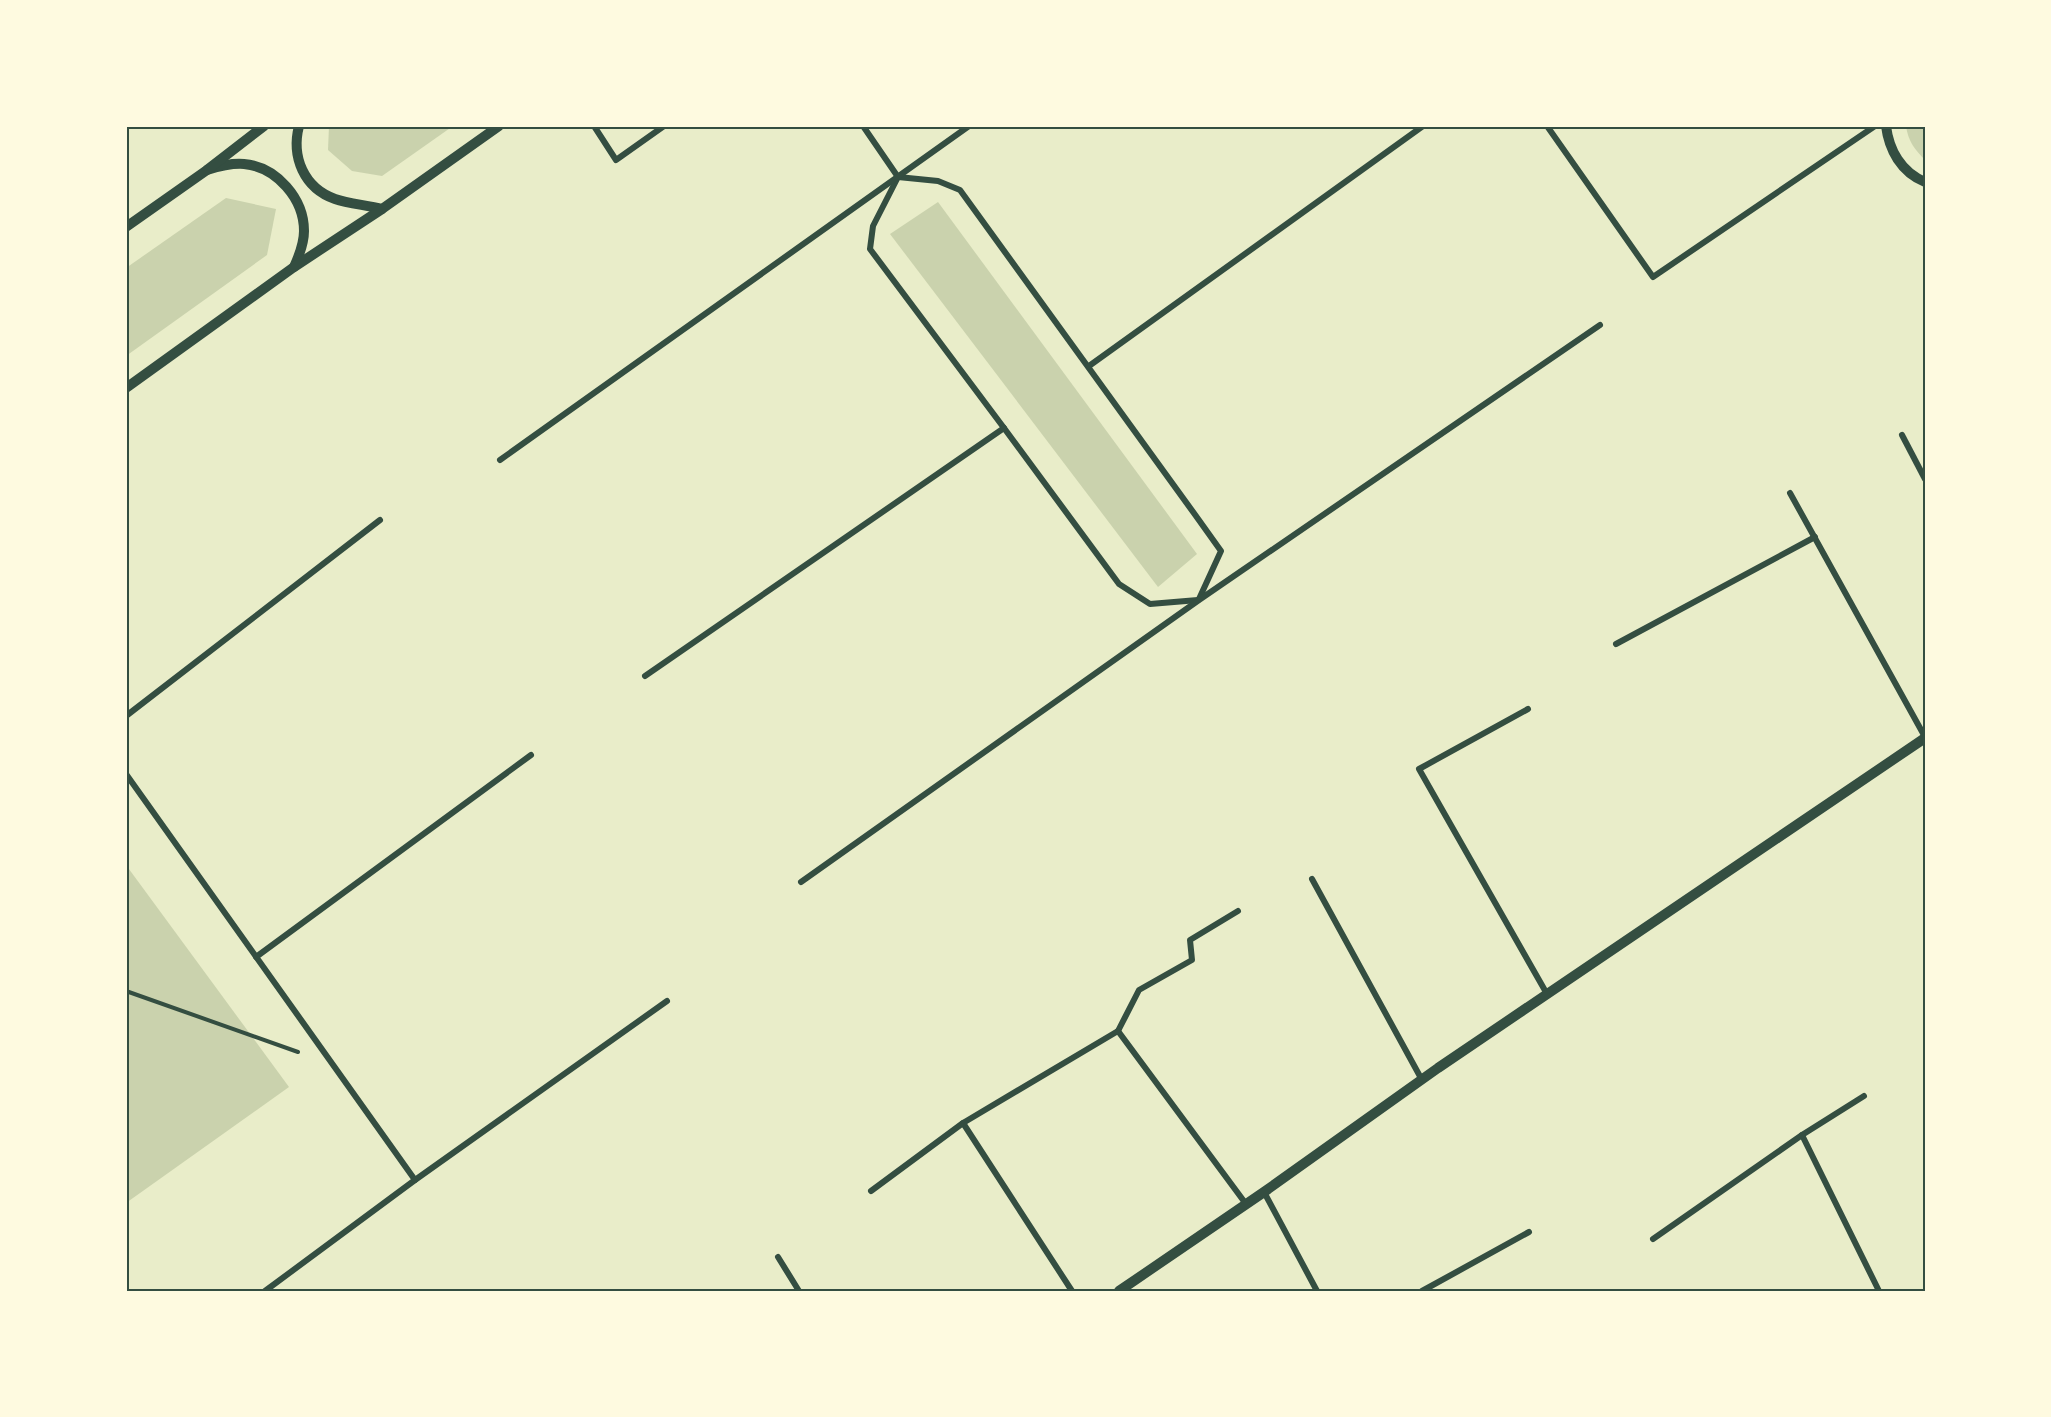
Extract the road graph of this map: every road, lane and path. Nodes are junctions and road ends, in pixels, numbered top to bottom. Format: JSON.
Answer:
{"nodes":[{"id":1,"x":264,"y":126,"type":"edge"},
{"id":2,"x":299,"y":126,"type":"edge"},
{"id":3,"x":499,"y":126,"type":"edge"},
{"id":4,"x":594,"y":126,"type":"edge"},
{"id":5,"x":664,"y":126,"type":"edge"},
{"id":6,"x":863,"y":126,"type":"edge"},
{"id":7,"x":969,"y":126,"type":"edge"},
{"id":8,"x":1423,"y":126,"type":"edge"},
{"id":9,"x":1547,"y":126,"type":"edge"},
{"id":10,"x":1875,"y":126,"type":"edge"},
{"id":11,"x":1886,"y":126,"type":"edge"},
{"id":12,"x":207,"y":170,"type":"junction"},
{"id":13,"x":898,"y":177,"type":"junction"},
{"id":14,"x":1925,"y":182,"type":"edge"},
{"id":15,"x":382,"y":209,"type":"junction"},
{"id":16,"x":126,"y":227,"type":"edge"},
{"id":17,"x":294,"y":267,"type":"junction"},
{"id":18,"x":1600,"y":325,"type":"dead end"},
{"id":19,"x":1089,"y":366,"type":"junction"},
{"id":20,"x":126,"y":388,"type":"edge"},
{"id":21,"x":1004,"y":428,"type":"junction"},
{"id":22,"x":1902,"y":435,"type":"dead end"},
{"id":23,"x":500,"y":460,"type":"dead end"},
{"id":24,"x":1925,"y":479,"type":"edge"},
{"id":25,"x":1790,"y":493,"type":"dead end"},
{"id":26,"x":380,"y":520,"type":"dead end"},
{"id":27,"x":1815,"y":537,"type":"junction"},
{"id":28,"x":1199,"y":600,"type":"junction"},
{"id":29,"x":1616,"y":644,"type":"dead end"},
{"id":30,"x":645,"y":676,"type":"dead end"},
{"id":31,"x":1528,"y":709,"type":"dead end"},
{"id":32,"x":126,"y":716,"type":"edge"},
{"id":33,"x":1925,"y":737,"type":"edge"},
{"id":34,"x":531,"y":755,"type":"dead end"},
{"id":35,"x":126,"y":774,"type":"edge"},
{"id":36,"x":1312,"y":879,"type":"dead end"},
{"id":37,"x":801,"y":882,"type":"dead end"},
{"id":38,"x":1238,"y":911,"type":"dead end"},
{"id":39,"x":256,"y":957,"type":"junction"},
{"id":40,"x":126,"y":991,"type":"edge"},
{"id":41,"x":1547,"y":994,"type":"junction"},
{"id":42,"x":667,"y":1001,"type":"dead end"},
{"id":43,"x":1118,"y":1031,"type":"junction"},
{"id":44,"x":333,"y":1065,"type":"junction"},
{"id":45,"x":1422,"y":1080,"type":"junction"},
{"id":46,"x":1864,"y":1096,"type":"dead end"},
{"id":47,"x":963,"y":1123,"type":"junction"},
{"id":48,"x":1802,"y":1135,"type":"junction"},
{"id":49,"x":415,"y":1180,"type":"junction"},
{"id":50,"x":872,"y":1191,"type":"dead end"},
{"id":51,"x":1264,"y":1192,"type":"junction"},
{"id":52,"x":1246,"y":1204,"type":"junction"},
{"id":53,"x":1529,"y":1232,"type":"dead end"},
{"id":54,"x":1653,"y":1239,"type":"dead end"},
{"id":55,"x":778,"y":1257,"type":"dead end"},
{"id":56,"x":265,"y":1291,"type":"edge"},
{"id":57,"x":799,"y":1291,"type":"edge"},
{"id":58,"x":1072,"y":1291,"type":"edge"},
{"id":59,"x":1119,"y":1291,"type":"edge"},
{"id":60,"x":1317,"y":1291,"type":"edge"},
{"id":61,"x":1422,"y":1291,"type":"edge"},
{"id":62,"x":1879,"y":1291,"type":"edge"}],
"edges":[{"from":1,"to":12,"type":"street"},
{"from":2,"to":15,"type":"street"},
{"from":3,"to":15,"type":"street"},
{"from":4,"to":5,"type":"street"},
{"from":6,"to":13,"type":"street"},
{"from":7,"to":13,"type":"street"},
{"from":8,"to":19,"type":"street"},
{"from":9,"to":10,"type":"street"},
{"from":11,"to":14,"type":"street"},
{"from":12,"to":16,"type":"street"},
{"from":12,"to":17,"type":"street"},
{"from":13,"to":19,"type":"street"},
{"from":13,"to":21,"type":"street"},
{"from":13,"to":23,"type":"street"},
{"from":15,"to":17,"type":"street"},
{"from":17,"to":20,"type":"street"},
{"from":18,"to":28,"type":"street"},
{"from":19,"to":28,"type":"street"},
{"from":21,"to":28,"type":"street"},
{"from":21,"to":30,"type":"street"},
{"from":22,"to":24,"type":"street"},
{"from":25,"to":27,"type":"street"},
{"from":26,"to":32,"type":"street"},
{"from":27,"to":29,"type":"street"},
{"from":27,"to":33,"type":"street"},
{"from":28,"to":37,"type":"street"},
{"from":31,"to":41,"type":"street"},
{"from":33,"to":41,"type":"street"},
{"from":34,"to":39,"type":"street"},
{"from":35,"to":39,"type":"street"},
{"from":36,"to":45,"type":"street"},
{"from":38,"to":43,"type":"street"},
{"from":39,"to":44,"type":"street"},
{"from":40,"to":44,"type":"path"},
{"from":41,"to":45,"type":"street"},
{"from":42,"to":49,"type":"street"},
{"from":43,"to":47,"type":"street"},
{"from":43,"to":52,"type":"street"},
{"from":44,"to":49,"type":"street"},
{"from":45,"to":51,"type":"street"},
{"from":46,"to":48,"type":"street"},
{"from":47,"to":50,"type":"street"},
{"from":47,"to":58,"type":"street"},
{"from":48,"to":54,"type":"street"},
{"from":48,"to":62,"type":"street"},
{"from":49,"to":56,"type":"street"},
{"from":51,"to":52,"type":"street"},
{"from":51,"to":60,"type":"street"},
{"from":52,"to":59,"type":"street"},
{"from":53,"to":61,"type":"street"},
{"from":55,"to":57,"type":"street"}]}
